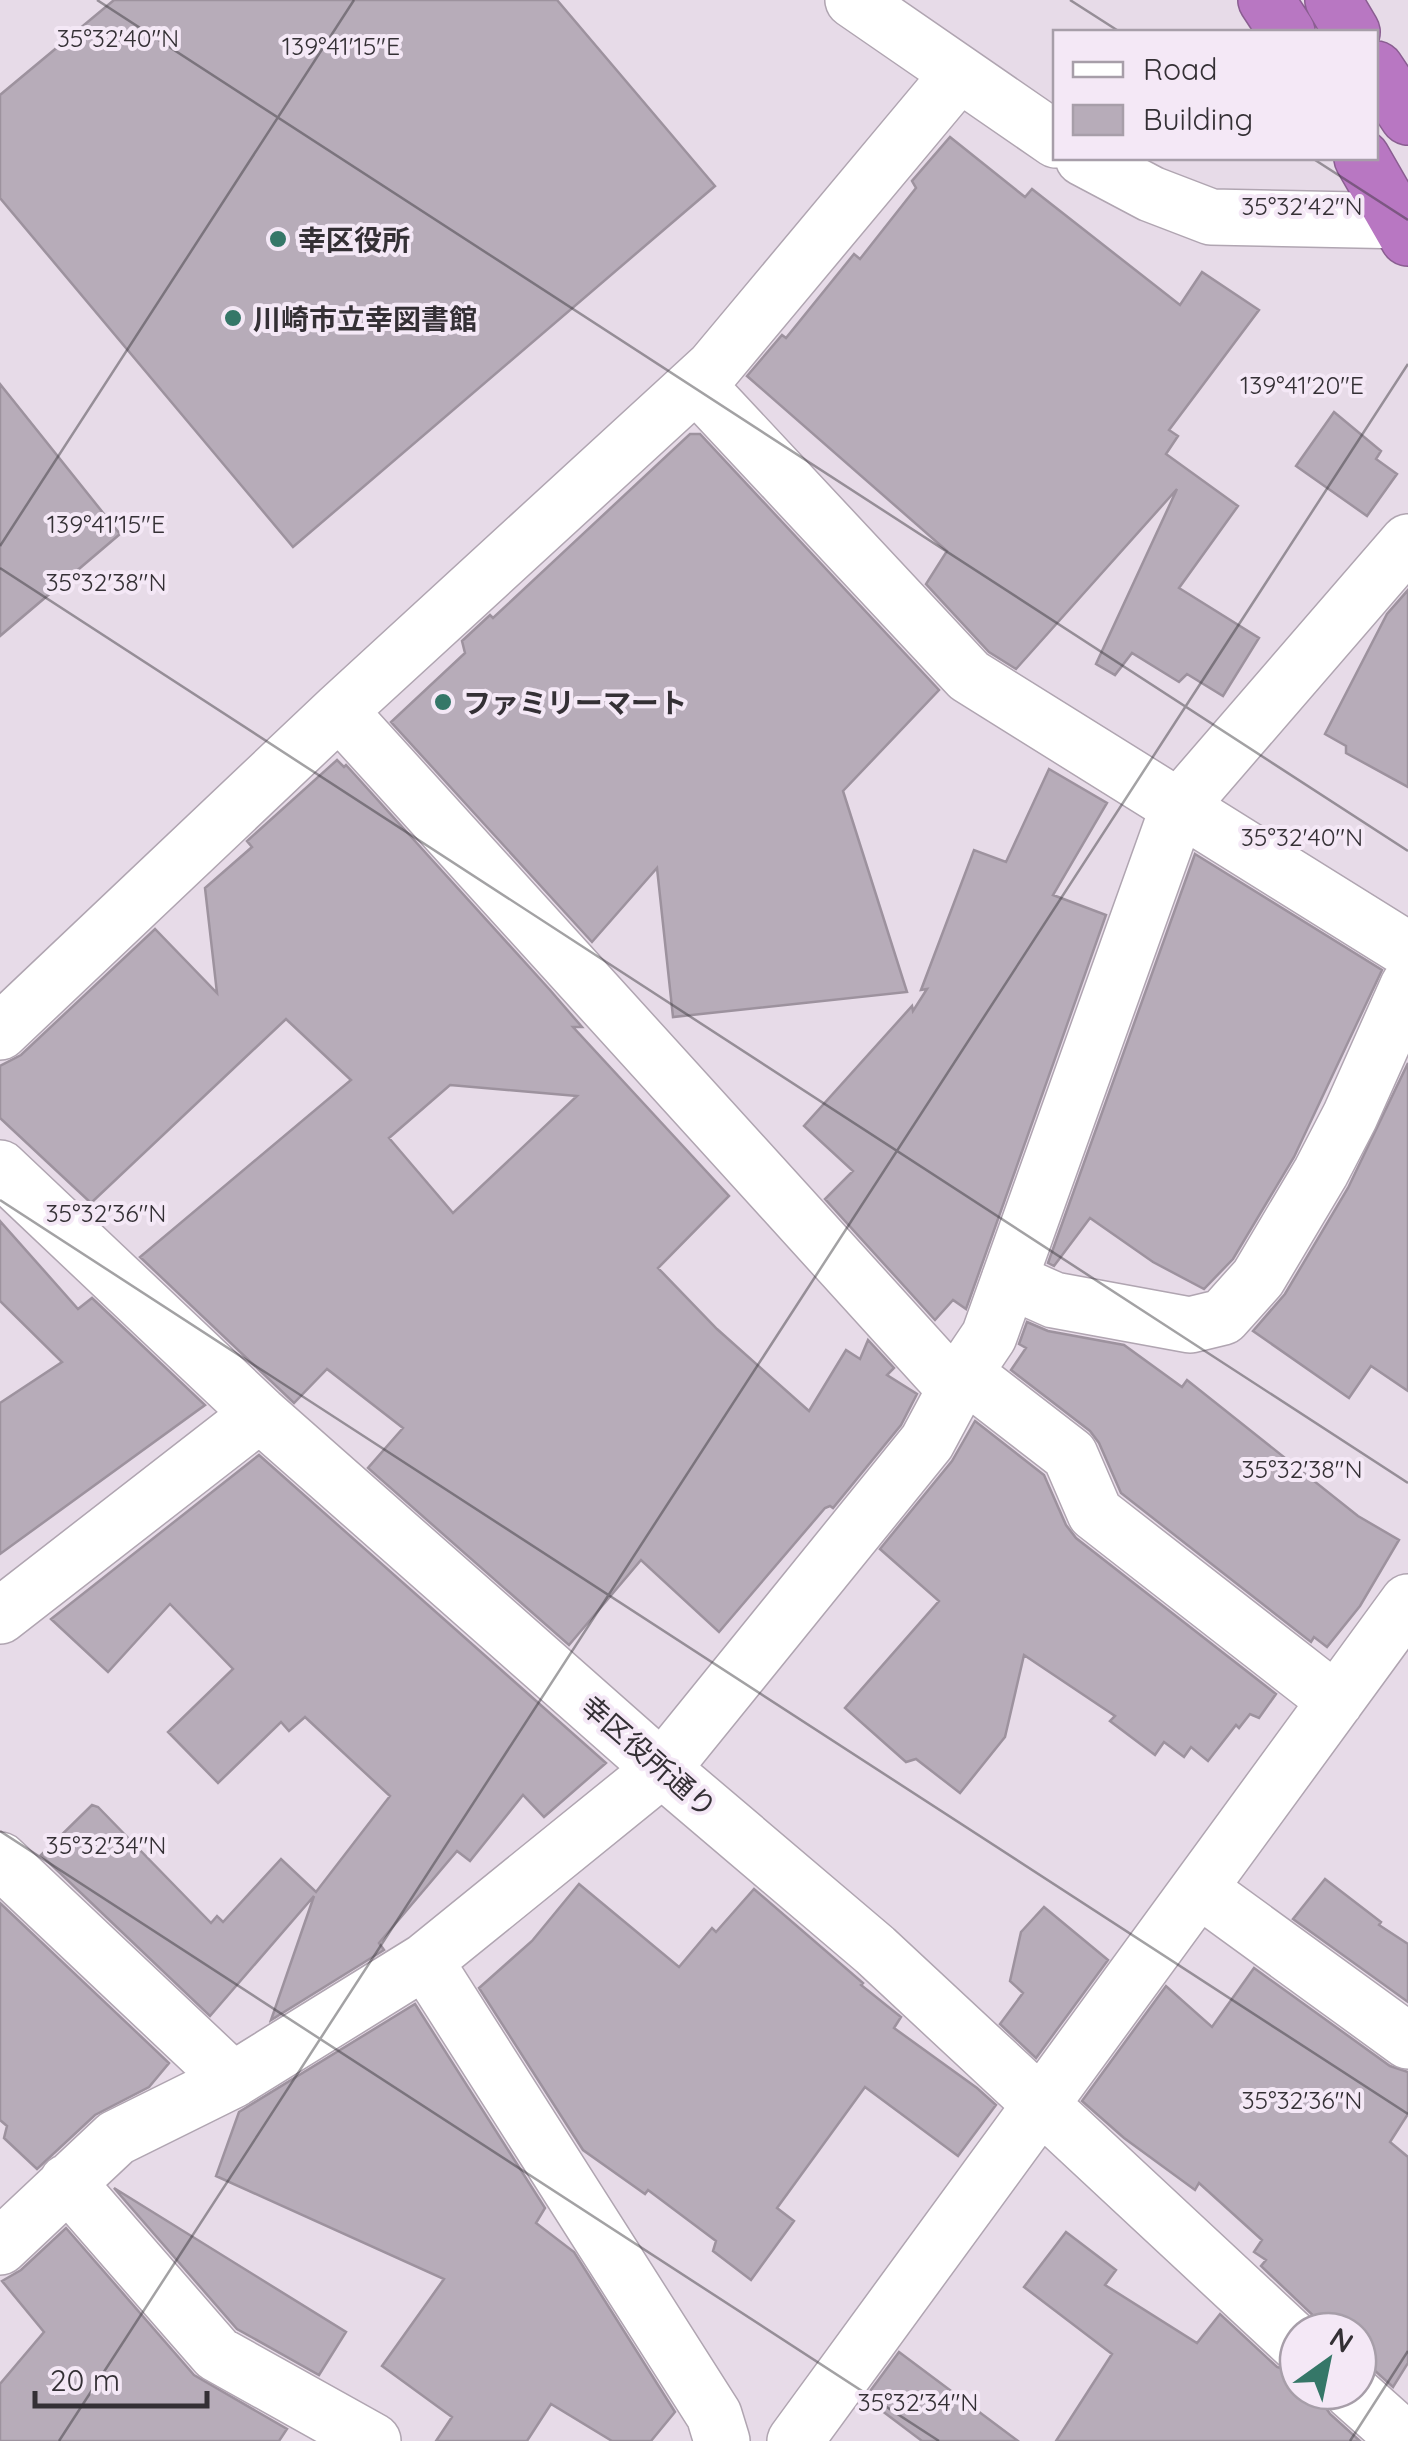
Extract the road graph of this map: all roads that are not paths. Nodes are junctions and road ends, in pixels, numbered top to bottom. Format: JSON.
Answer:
{"nodes":[{"id":1,"x":853,"y":0,"type":"edge"},
{"id":2,"x":1266,"y":0,"type":"edge"},
{"id":3,"x":1332,"y":0,"type":"edge"},
{"id":4,"x":1286,"y":30,"type":"edge"},
{"id":5,"x":1351,"y":30,"type":"edge"},
{"id":6,"x":1378,"y":73,"type":"edge"},
{"id":7,"x":958,"y":76,"type":"junction"},
{"id":8,"x":1408,"y":118,"type":"edge"},
{"id":9,"x":1053,"y":138,"type":"edge"},
{"id":10,"x":1087,"y":160,"type":"edge"},
{"id":11,"x":1363,"y":160,"type":"edge"},
{"id":12,"x":1405,"y":227,"type":"edge"},
{"id":13,"x":696,"y":384,"type":"junction"},
{"id":14,"x":1408,"y":542,"type":"edge"},
{"id":15,"x":339,"y":711,"type":"junction"},
{"id":16,"x":1178,"y":808,"type":"junction"},
{"id":17,"x":1408,"y":950,"type":"edge"},
{"id":18,"x":1408,"y":986,"type":"edge"},
{"id":19,"x":0,"y":1032,"type":"edge"},
{"id":20,"x":0,"y":1168,"type":"edge"},
{"id":21,"x":1009,"y":1280,"type":"junction"},
{"id":22,"x":961,"y":1382,"type":"junction"},
{"id":23,"x":260,"y":1414,"type":"junction"},
{"id":24,"x":1408,"y":1602,"type":"edge"},
{"id":25,"x":0,"y":1616,"type":"edge"},
{"id":26,"x":1336,"y":1701,"type":"junction"},
{"id":27,"x":662,"y":1768,"type":"junction"},
{"id":28,"x":0,"y":1860,"type":"edge"},
{"id":29,"x":1199,"y":1889,"type":"junction"},
{"id":30,"x":425,"y":1962,"type":"junction"},
{"id":31,"x":1408,"y":2042,"type":"edge"},
{"id":32,"x":233,"y":2080,"type":"junction"},
{"id":33,"x":1040,"y":2108,"type":"junction"},
{"id":34,"x":67,"y":2182,"type":"junction"},
{"id":35,"x":0,"y":2247,"type":"edge"},
{"id":36,"x":1278,"y":2326,"type":"edge"},
{"id":37,"x":1375,"y":2411,"type":"edge"},
{"id":38,"x":1404,"y":2436,"type":"edge"},
{"id":39,"x":373,"y":2441,"type":"edge"},
{"id":40,"x":722,"y":2441,"type":"edge"},
{"id":41,"x":795,"y":2441,"type":"edge"}],
"edges":[{"from":1,"to":7,"type":"street"},
{"from":2,"to":4,"type":"highway"},
{"from":3,"to":5,"type":"highway"},
{"from":6,"to":8,"type":"highway"},
{"from":7,"to":9,"type":"street"},
{"from":7,"to":13,"type":"street"},
{"from":10,"to":12,"type":"street"},
{"from":11,"to":12,"type":"highway"},
{"from":13,"to":15,"type":"street"},
{"from":13,"to":16,"type":"street"},
{"from":14,"to":16,"type":"street"},
{"from":15,"to":19,"type":"street"},
{"from":15,"to":22,"type":"street"},
{"from":16,"to":17,"type":"street"},
{"from":16,"to":21,"type":"street"},
{"from":18,"to":21,"type":"street"},
{"from":20,"to":23,"type":"street","name":"幸区役所通り"},
{"from":21,"to":22,"type":"street"},
{"from":22,"to":26,"type":"street"},
{"from":22,"to":27,"type":"street"},
{"from":23,"to":25,"type":"street"},
{"from":23,"to":27,"type":"street","name":"幸区役所通り"},
{"from":24,"to":26,"type":"street"},
{"from":26,"to":29,"type":"street"},
{"from":27,"to":30,"type":"street"},
{"from":27,"to":33,"type":"street","name":"幸区役所通り"},
{"from":28,"to":32,"type":"street"},
{"from":29,"to":31,"type":"street"},
{"from":29,"to":33,"type":"street"},
{"from":30,"to":32,"type":"street"},
{"from":30,"to":40,"type":"street"},
{"from":32,"to":34,"type":"street"},
{"from":33,"to":36,"type":"street","name":"幸区役所通り"},
{"from":33,"to":41,"type":"street"},
{"from":34,"to":35,"type":"street"},
{"from":34,"to":39,"type":"street"},
{"from":37,"to":38,"type":"street"}]}
